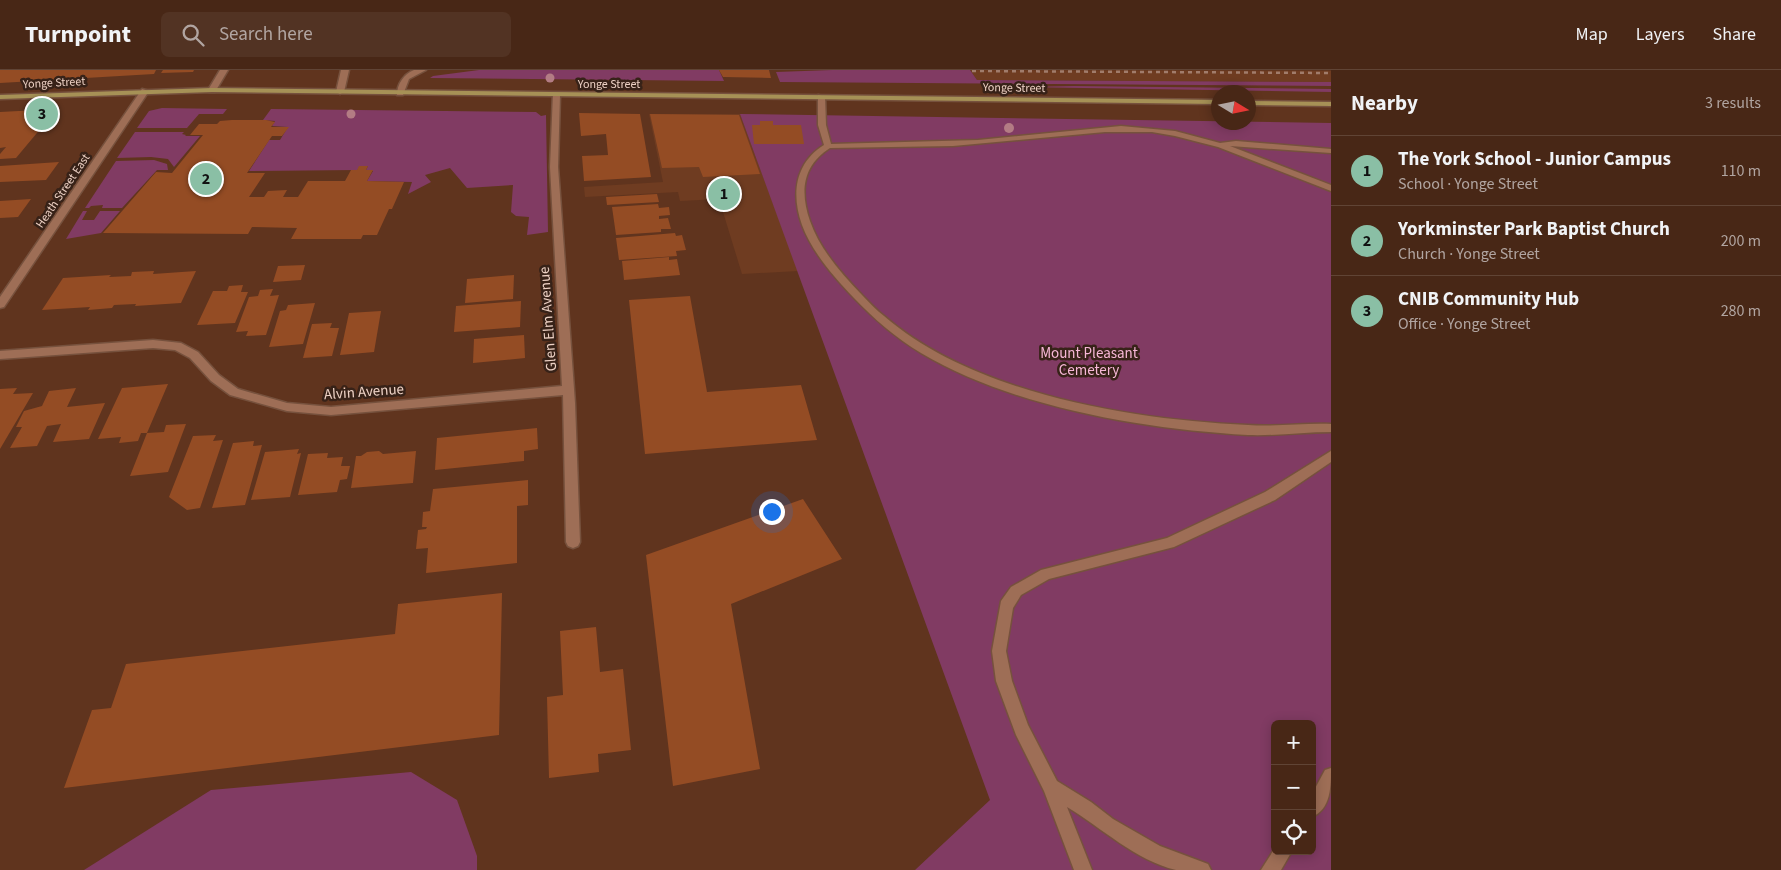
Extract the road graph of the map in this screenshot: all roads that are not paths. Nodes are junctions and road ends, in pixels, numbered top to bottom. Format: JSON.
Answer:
{"nodes":[{"id":1,"x":224,"y":70,"type":"edge"},
{"id":2,"x":345,"y":70,"type":"edge"},
{"id":3,"x":422,"y":70,"type":"edge"},
{"id":4,"x":212,"y":90,"type":"junction"},
{"id":5,"x":145,"y":91,"type":"junction"},
{"id":6,"x":340,"y":92,"type":"junction"},
{"id":7,"x":400,"y":93,"type":"junction"},
{"id":8,"x":556,"y":95,"type":"junction"},
{"id":9,"x":0,"y":97,"type":"edge"},
{"id":10,"x":821,"y":97,"type":"junction"},
{"id":11,"x":1211,"y":102,"type":"edge"},
{"id":12,"x":1256,"y":103,"type":"edge"},
{"id":13,"x":1331,"y":104,"type":"edge"},
{"id":14,"x":1218,"y":145,"type":"junction"},
{"id":15,"x":828,"y":146,"type":"junction"},
{"id":16,"x":1331,"y":151,"type":"edge"},
{"id":17,"x":1331,"y":188,"type":"edge"},
{"id":18,"x":0,"y":305,"type":"edge"},
{"id":19,"x":0,"y":355,"type":"edge"},
{"id":20,"x":568,"y":390,"type":"junction"},
{"id":21,"x":1331,"y":428,"type":"edge"},
{"id":22,"x":1331,"y":456,"type":"edge"},
{"id":23,"x":573,"y":542,"type":"dead end"},
{"id":24,"x":1331,"y":776,"type":"edge"},
{"id":25,"x":1050,"y":787,"type":"junction"},
{"id":26,"x":1316,"y":803,"type":"edge"},
{"id":27,"x":1280,"y":855,"type":"edge"},
{"id":28,"x":1083,"y":870,"type":"edge"},
{"id":29,"x":1202,"y":870,"type":"edge"},
{"id":30,"x":1270,"y":870,"type":"edge"}],
"edges":[{"from":1,"to":4,"type":"street"},
{"from":2,"to":6,"type":"street"},
{"from":3,"to":7,"type":"street"},
{"from":4,"to":5,"type":"main road","name":"Yonge Street"},
{"from":4,"to":6,"type":"main road","name":"Yonge Street"},
{"from":5,"to":9,"type":"main road","name":"Yonge Street"},
{"from":5,"to":18,"type":"street","name":"Heath Street East"},
{"from":6,"to":7,"type":"main road","name":"Yonge Street"},
{"from":7,"to":8,"type":"main road","name":"Yonge Street"},
{"from":8,"to":10,"type":"main road","name":"Yonge Street"},
{"from":8,"to":20,"type":"street","name":"Glen Elm Avenue"},
{"from":10,"to":11,"type":"main road","name":"Yonge Street"},
{"from":10,"to":15,"type":"street"},
{"from":12,"to":13,"type":"main road"},
{"from":14,"to":15,"type":"street"},
{"from":14,"to":16,"type":"street"},
{"from":14,"to":17,"type":"street"},
{"from":15,"to":21,"type":"street"},
{"from":19,"to":20,"type":"street","name":"Alvin Avenue"},
{"from":20,"to":23,"type":"street","name":"Glen Elm Avenue"},
{"from":22,"to":25,"type":"street"},
{"from":24,"to":26,"type":"street"},
{"from":25,"to":28,"type":"street"},
{"from":25,"to":29,"type":"street"},
{"from":27,"to":30,"type":"street"}]}
